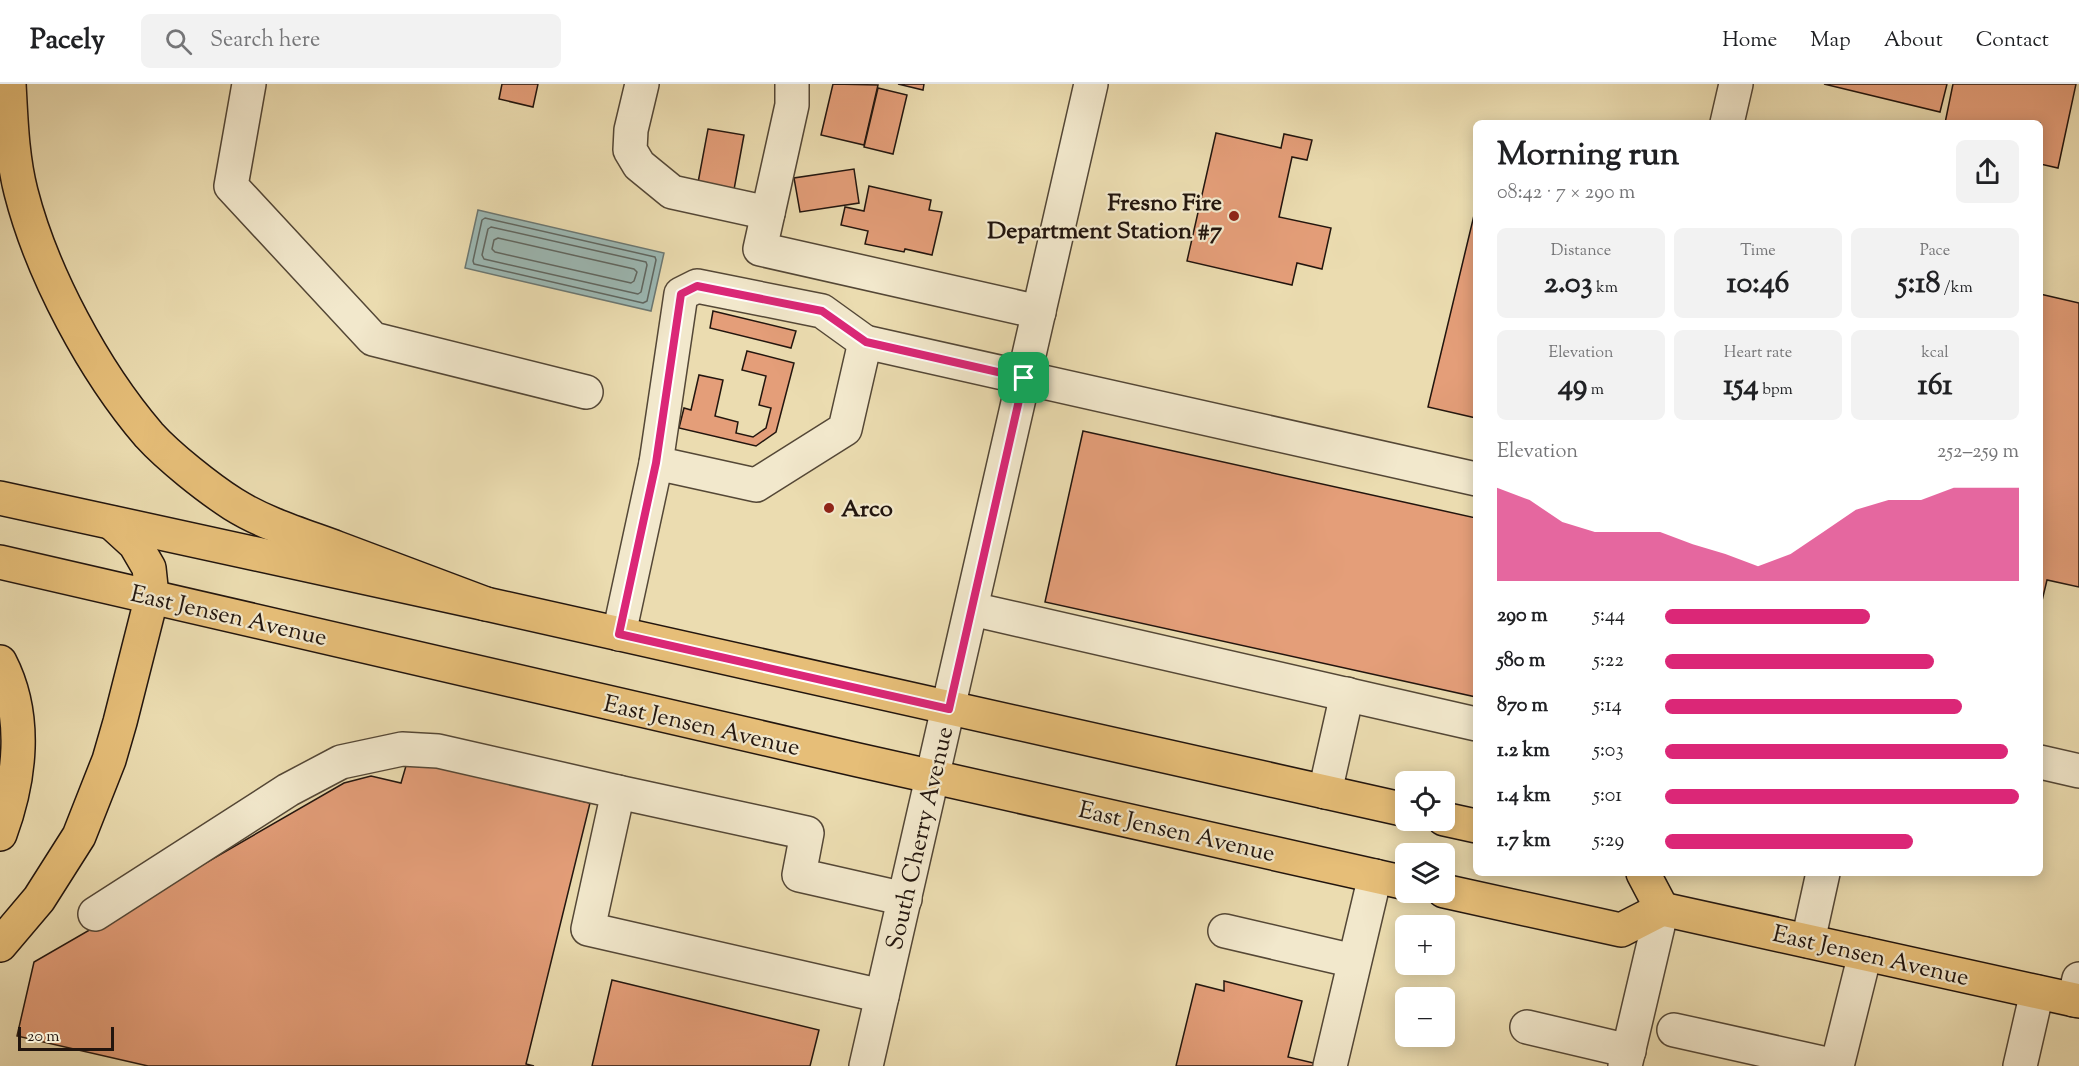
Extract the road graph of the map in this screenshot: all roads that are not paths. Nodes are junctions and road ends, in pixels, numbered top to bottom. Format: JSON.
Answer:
{"nodes":[{"id":1,"x":9,"y":84,"type":"edge"},
{"id":2,"x":249,"y":84,"type":"edge"},
{"id":3,"x":642,"y":84,"type":"edge"},
{"id":4,"x":792,"y":84,"type":"edge"},
{"id":5,"x":1091,"y":84,"type":"edge"},
{"id":6,"x":1736,"y":84,"type":"edge"},
{"id":7,"x":1728,"y":120,"type":"edge"},
{"id":8,"x":768,"y":213,"type":"junction"},
{"id":9,"x":1039,"y":312,"type":"junction"},
{"id":10,"x":866,"y":342,"type":"junction"},
{"id":11,"x":1024,"y":378,"type":"junction"},
{"id":12,"x":586,"y":392,"type":"dead end"},
{"id":13,"x":656,"y":463,"type":"junction"},
{"id":14,"x":1473,"y":478,"type":"edge"},
{"id":15,"x":0,"y":498,"type":"edge"},
{"id":16,"x":112,"y":523,"type":"junction"},
{"id":17,"x":0,"y":562,"type":"edge"},
{"id":18,"x":152,"y":596,"type":"junction"},
{"id":19,"x":486,"y":604,"type":"junction"},
{"id":20,"x":972,"y":609,"type":"junction"},
{"id":21,"x":619,"y":634,"type":"junction"},
{"id":22,"x":0,"y":662,"type":"edge"},
{"id":23,"x":1347,"y":694,"type":"junction"},
{"id":24,"x":949,"y":709,"type":"junction"},
{"id":25,"x":1473,"y":723,"type":"edge"},
{"id":26,"x":2043,"y":763,"type":"edge"},
{"id":27,"x":2079,"y":771,"type":"edge"},
{"id":28,"x":933,"y":776,"type":"junction"},
{"id":29,"x":618,"y":792,"type":"junction"},
{"id":30,"x":1325,"y":792,"type":"junction"},
{"id":31,"x":1395,"y":808,"type":"edge"},
{"id":32,"x":1455,"y":821,"type":"edge"},
{"id":33,"x":1473,"y":825,"type":"edge"},
{"id":34,"x":0,"y":834,"type":"edge"},
{"id":35,"x":1645,"y":876,"type":"edge"},
{"id":36,"x":1822,"y":876,"type":"edge"},
{"id":37,"x":1390,"y":879,"type":"edge"},
{"id":38,"x":1455,"y":893,"type":"edge"},
{"id":39,"x":905,"y":899,"type":"junction"},
{"id":40,"x":1662,"y":909,"type":"junction"},
{"id":41,"x":94,"y":914,"type":"dead end"},
{"id":42,"x":1225,"y":931,"type":"dead end"},
{"id":43,"x":1808,"y":941,"type":"junction"},
{"id":44,"x":0,"y":945,"type":"edge"},
{"id":45,"x":1865,"y":954,"type":"junction"},
{"id":46,"x":1354,"y":961,"type":"junction"},
{"id":47,"x":2037,"y":992,"type":"junction"},
{"id":48,"x":2077,"y":994,"type":"edge"},
{"id":49,"x":882,"y":996,"type":"junction"},
{"id":50,"x":1527,"y":1027,"type":"dead end"},
{"id":51,"x":1674,"y":1030,"type":"dead end"},
{"id":52,"x":1627,"y":1058,"type":"edge"},
{"id":53,"x":866,"y":1066,"type":"edge"},
{"id":54,"x":1330,"y":1066,"type":"edge"},
{"id":55,"x":1837,"y":1066,"type":"edge"},
{"id":56,"x":2020,"y":1066,"type":"edge"}],
"edges":[{"from":1,"to":19,"type":"main road"},
{"from":2,"to":12,"type":"street"},
{"from":3,"to":8,"type":"street"},
{"from":4,"to":8,"type":"street"},
{"from":5,"to":9,"type":"street","name":"South Cherry Avenue"},
{"from":6,"to":7,"type":"street"},
{"from":8,"to":9,"type":"street"},
{"from":9,"to":11,"type":"street","name":"South Cherry Avenue"},
{"from":10,"to":11,"type":"street"},
{"from":10,"to":13,"type":"street"},
{"from":10,"to":13,"type":"street"},
{"from":11,"to":14,"type":"street"},
{"from":11,"to":20,"type":"street","name":"South Cherry Avenue"},
{"from":13,"to":21,"type":"street"},
{"from":15,"to":16,"type":"main road"},
{"from":16,"to":18,"type":"main road"},
{"from":16,"to":19,"type":"main road"},
{"from":17,"to":18,"type":"main road","name":"East Jensen Avenue"},
{"from":18,"to":28,"type":"main road","name":"East Jensen Avenue"},
{"from":18,"to":44,"type":"main road"},
{"from":19,"to":21,"type":"main road"},
{"from":20,"to":23,"type":"street"},
{"from":20,"to":24,"type":"street","name":"South Cherry Avenue"},
{"from":21,"to":24,"type":"main road"},
{"from":22,"to":34,"type":"main road"},
{"from":23,"to":25,"type":"street"},
{"from":23,"to":30,"type":"street"},
{"from":24,"to":28,"type":"street","name":"South Cherry Avenue"},
{"from":24,"to":30,"type":"main road"},
{"from":26,"to":27,"type":"street"},
{"from":28,"to":37,"type":"main road","name":"East Jensen Avenue"},
{"from":28,"to":39,"type":"street","name":"South Cherry Avenue"},
{"from":29,"to":39,"type":"street"},
{"from":29,"to":41,"type":"street"},
{"from":29,"to":49,"type":"street"},
{"from":30,"to":31,"type":"main road"},
{"from":32,"to":33,"type":"main road"},
{"from":35,"to":40,"type":"main road"},
{"from":36,"to":43,"type":"street"},
{"from":37,"to":46,"type":"street"},
{"from":38,"to":40,"type":"main road"},
{"from":39,"to":49,"type":"street","name":"South Cherry Avenue"},
{"from":40,"to":43,"type":"main road","name":"East Jensen Avenue"},
{"from":40,"to":52,"type":"street"},
{"from":42,"to":46,"type":"street"},
{"from":43,"to":45,"type":"main road","name":"East Jensen Avenue"},
{"from":45,"to":47,"type":"main road","name":"East Jensen Avenue"},
{"from":45,"to":55,"type":"street"},
{"from":46,"to":54,"type":"street"},
{"from":47,"to":48,"type":"main road","name":"East Jensen Avenue"},
{"from":47,"to":56,"type":"street"},
{"from":49,"to":53,"type":"street","name":"South Cherry Avenue"},
{"from":50,"to":52,"type":"street"},
{"from":51,"to":55,"type":"street"}]}
